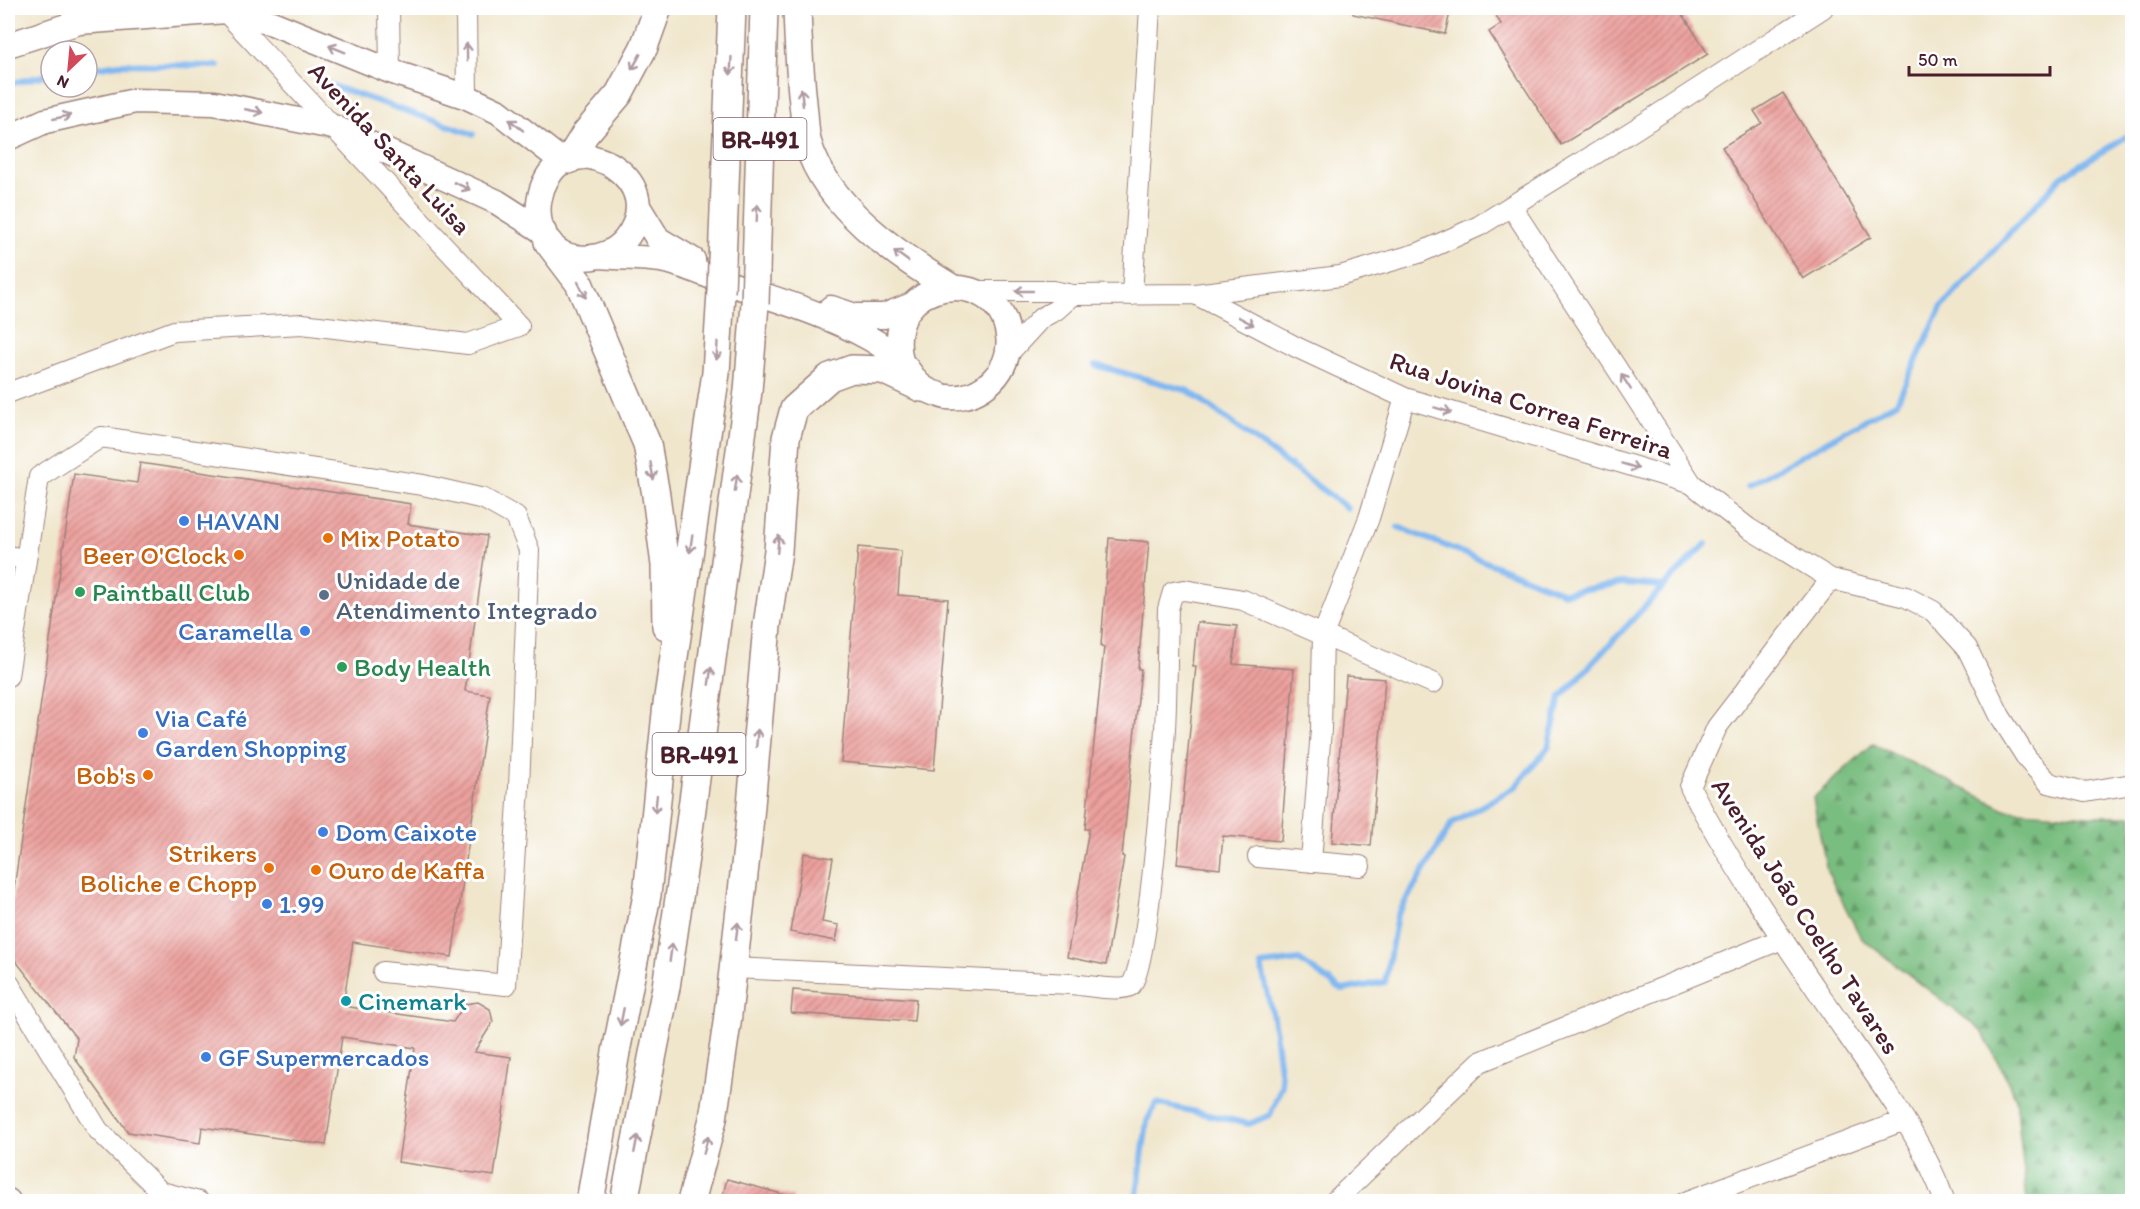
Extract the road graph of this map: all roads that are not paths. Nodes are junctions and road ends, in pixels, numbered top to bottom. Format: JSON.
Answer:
{"nodes":[{"id":1,"x":389,"y":8,"type":"edge"},
{"id":2,"x":466,"y":8,"type":"edge"},
{"id":3,"x":658,"y":8,"type":"edge"},
{"id":4,"x":732,"y":8,"type":"edge"},
{"id":5,"x":764,"y":8,"type":"edge"},
{"id":6,"x":797,"y":8,"type":"edge"},
{"id":7,"x":1150,"y":8,"type":"edge"},
{"id":8,"x":1823,"y":8,"type":"edge"},
{"id":9,"x":224,"y":9,"type":"edge"},
{"id":10,"x":8,"y":45,"type":"edge"},
{"id":11,"x":390,"y":71,"type":"junction"},
{"id":12,"x":467,"y":97,"type":"junction"},
{"id":13,"x":333,"y":127,"type":"junction"},
{"id":14,"x":8,"y":138,"type":"edge"},
{"id":15,"x":565,"y":160,"type":"junction"},
{"id":16,"x":1511,"y":206,"type":"junction"},
{"id":17,"x":639,"y":208,"type":"junction"},
{"id":18,"x":546,"y":237,"type":"junction"},
{"id":19,"x":601,"y":256,"type":"junction"},
{"id":20,"x":963,"y":289,"type":"junction"},
{"id":21,"x":1195,"y":294,"type":"junction"},
{"id":22,"x":1132,"y":295,"type":"junction"},
{"id":23,"x":1073,"y":296,"type":"junction"},
{"id":24,"x":912,"y":305,"type":"junction"},
{"id":25,"x":1008,"y":354,"type":"junction"},
{"id":26,"x":901,"y":362,"type":"junction"},
{"id":27,"x":921,"y":388,"type":"junction"},
{"id":28,"x":8,"y":393,"type":"edge"},
{"id":29,"x":1405,"y":398,"type":"junction"},
{"id":30,"x":1692,"y":484,"type":"junction"},
{"id":31,"x":17,"y":558,"type":"edge"},
{"id":32,"x":1832,"y":579,"type":"junction"},
{"id":33,"x":1323,"y":635,"type":"junction"},
{"id":34,"x":8,"y":676,"type":"edge"},
{"id":35,"x":1433,"y":683,"type":"dead end"},
{"id":36,"x":667,"y":704,"type":"junction"},
{"id":37,"x":2133,"y":784,"type":"edge"},
{"id":38,"x":1258,"y":857,"type":"dead end"},
{"id":39,"x":1311,"y":862,"type":"junction"},
{"id":40,"x":1360,"y":866,"type":"dead end"},
{"id":41,"x":1782,"y":939,"type":"junction"},
{"id":42,"x":733,"y":969,"type":"junction"},
{"id":43,"x":383,"y":972,"type":"dead end"},
{"id":44,"x":8,"y":982,"type":"edge"},
{"id":45,"x":1905,"y":1120,"type":"junction"},
{"id":46,"x":166,"y":1197,"type":"edge"},
{"id":47,"x":199,"y":1202,"type":"edge"},
{"id":48,"x":590,"y":1202,"type":"edge"},
{"id":49,"x":624,"y":1202,"type":"edge"},
{"id":50,"x":691,"y":1202,"type":"edge"},
{"id":51,"x":1334,"y":1202,"type":"edge"},
{"id":52,"x":1685,"y":1202,"type":"edge"},
{"id":53,"x":1945,"y":1202,"type":"edge"}],
"edges":[{"from":1,"to":11,"type":"street"},
{"from":12,"to":2,"type":"street","one_way":true},
{"from":3,"to":15,"type":"highway","one_way":true},
{"from":4,"to":36,"type":"highway","number":"BR-491","one_way":true,"bridge":true},
{"from":49,"to":5,"type":"highway","number":"BR-491","one_way":true,"bridge":true},
{"from":20,"to":6,"type":"highway","one_way":true},
{"from":7,"to":22,"type":"street"},
{"from":8,"to":16,"type":"street"},
{"from":9,"to":10,"type":"main road"},
{"from":11,"to":9,"type":"main road","one_way":true},
{"from":9,"to":13,"type":"street","name":"Avenida Santa Luisa"},
{"from":11,"to":12,"type":"main road"},
{"from":15,"to":12,"type":"main road","one_way":true},
{"from":14,"to":13,"type":"main road","one_way":true},
{"from":13,"to":18,"type":"main road","one_way":true},
{"from":13,"to":28,"type":"street","name":"Avenida Santa Luisa"},
{"from":15,"to":17,"type":"main road"},
{"from":15,"to":18,"type":"main road"},
{"from":16,"to":21,"type":"street"},
{"from":30,"to":16,"type":"street","name":"Rua Jovina Correa Ferreira","one_way":true},
{"from":17,"to":19,"type":"main road"},
{"from":17,"to":24,"type":"main road"},
{"from":18,"to":19,"type":"main road"},
{"from":18,"to":36,"type":"highway","one_way":true},
{"from":19,"to":26,"type":"main road"},
{"from":23,"to":20,"type":"street","one_way":true},
{"from":20,"to":24,"type":"main road"},
{"from":20,"to":25,"type":"main road"},
{"from":21,"to":22,"type":"street"},
{"from":21,"to":29,"type":"street","name":"Rua Jovina Correa Ferreira","one_way":true},
{"from":22,"to":23,"type":"street"},
{"from":23,"to":25,"type":"street"},
{"from":24,"to":26,"type":"main road"},
{"from":25,"to":27,"type":"main road"},
{"from":26,"to":27,"type":"main road"},
{"from":42,"to":27,"type":"highway","one_way":true},
{"from":29,"to":30,"type":"street","name":"Rua Jovina Correa Ferreira","one_way":true},
{"from":29,"to":33,"type":"street"},
{"from":30,"to":32,"type":"street","name":"Rua Jovina Correa Ferreira"},
{"from":31,"to":34,"type":"street"},
{"from":31,"to":43,"type":"street"},
{"from":32,"to":37,"type":"street","name":"Rua Jovina Correa Ferreira"},
{"from":32,"to":41,"type":"street","name":"Avenida João Coelho Tavares"},
{"from":33,"to":35,"type":"street"},
{"from":33,"to":39,"type":"street"},
{"from":33,"to":42,"type":"street"},
{"from":36,"to":48,"type":"highway","number":"BR-491","one_way":true},
{"from":38,"to":39,"type":"street"},
{"from":39,"to":40,"type":"street"},
{"from":41,"to":45,"type":"street","name":"Avenida João Coelho Tavares"},
{"from":41,"to":51,"type":"street"},
{"from":50,"to":42,"type":"highway","one_way":true},
{"from":44,"to":46,"type":"street"},
{"from":45,"to":52,"type":"street"},
{"from":45,"to":53,"type":"street","name":"Avenida João Coelho Tavares"},
{"from":46,"to":47,"type":"street"}]}
